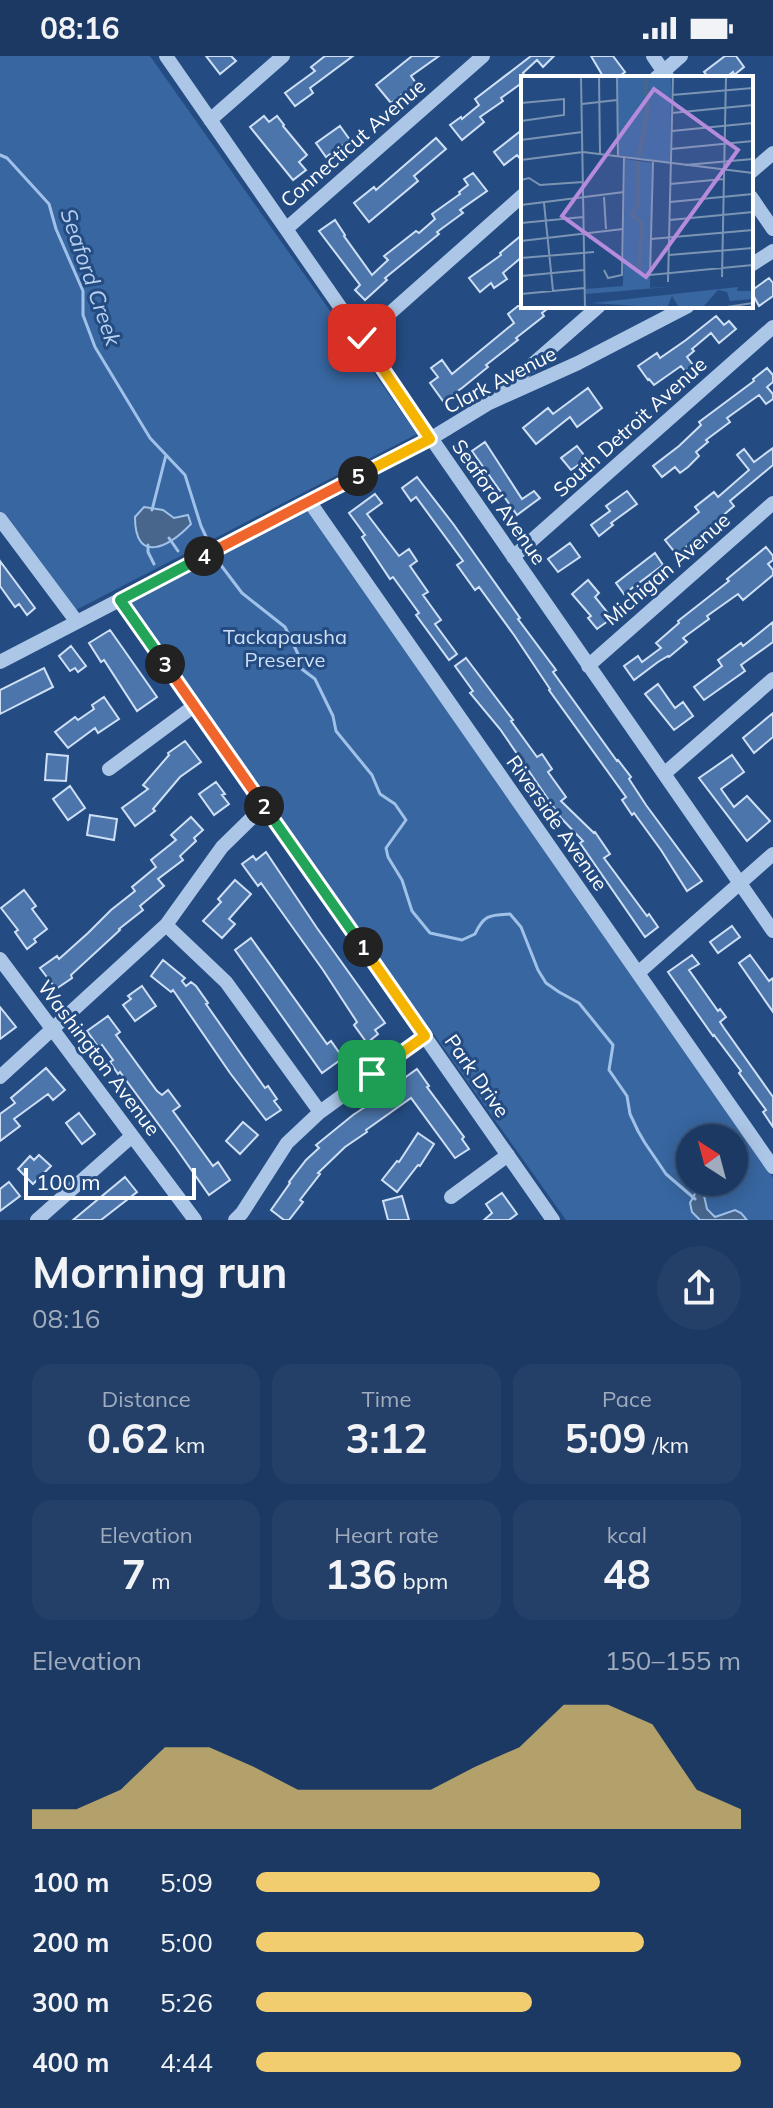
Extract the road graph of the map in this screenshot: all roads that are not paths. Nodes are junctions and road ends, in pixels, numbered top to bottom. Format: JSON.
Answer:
{"nodes":[{"id":1,"x":166,"y":56,"type":"edge"},
{"id":2,"x":283,"y":56,"type":"edge"},
{"id":3,"x":483,"y":56,"type":"edge"},
{"id":4,"x":653,"y":56,"type":"edge"},
{"id":5,"x":681,"y":56,"type":"edge"},
{"id":6,"x":662,"y":76,"type":"edge"},
{"id":7,"x":210,"y":120,"type":"junction"},
{"id":8,"x":773,"y":153,"type":"edge"},
{"id":9,"x":753,"y":170,"type":"edge"},
{"id":10,"x":521,"y":197,"type":"edge"},
{"id":11,"x":753,"y":200,"type":"edge"},
{"id":12,"x":286,"y":229,"type":"junction"},
{"id":13,"x":773,"y":229,"type":"edge"},
{"id":14,"x":773,"y":251,"type":"edge"},
{"id":15,"x":753,"y":264,"type":"edge"},
{"id":16,"x":597,"y":308,"type":"edge"},
{"id":17,"x":684,"y":308,"type":"edge"},
{"id":18,"x":773,"y":327,"type":"edge"},
{"id":19,"x":362,"y":338,"type":"junction"},
{"id":20,"x":489,"y":403,"type":"junction"},
{"id":21,"x":430,"y":439,"type":"junction"},
{"id":22,"x":309,"y":501,"type":"junction"},
{"id":23,"x":773,"y":503,"type":"edge"},
{"id":24,"x":0,"y":519,"type":"edge"},
{"id":25,"x":513,"y":557,"type":"junction"},
{"id":26,"x":120,"y":600,"type":"junction"},
{"id":27,"x":77,"y":622,"type":"junction"},
{"id":28,"x":0,"y":662,"type":"edge"},
{"id":29,"x":588,"y":666,"type":"junction"},
{"id":30,"x":773,"y":679,"type":"edge"},
{"id":31,"x":194,"y":706,"type":"junction"},
{"id":32,"x":109,"y":769,"type":"dead end"},
{"id":33,"x":664,"y":774,"type":"junction"},
{"id":34,"x":264,"y":806,"type":"junction"},
{"id":35,"x":773,"y":854,"type":"edge"},
{"id":36,"x":740,"y":883,"type":"junction"},
{"id":37,"x":166,"y":925,"type":"junction"},
{"id":38,"x":773,"y":931,"type":"edge"},
{"id":39,"x":0,"y":959,"type":"edge"},
{"id":40,"x":638,"y":973,"type":"junction"},
{"id":41,"x":53,"y":1030,"type":"junction"},
{"id":42,"x":425,"y":1036,"type":"junction"},
{"id":43,"x":0,"y":1077,"type":"edge"},
{"id":44,"x":320,"y":1112,"type":"junction"},
{"id":45,"x":132,"y":1136,"type":"junction"},
{"id":46,"x":508,"y":1155,"type":"junction"},
{"id":47,"x":773,"y":1167,"type":"edge"},
{"id":48,"x":451,"y":1197,"type":"dead end"},
{"id":49,"x":37,"y":1220,"type":"edge"},
{"id":50,"x":195,"y":1220,"type":"edge"},
{"id":51,"x":235,"y":1220,"type":"edge"},
{"id":52,"x":553,"y":1220,"type":"edge"}],
"edges":[{"from":1,"to":7,"type":"street","name":"Seaford Avenue"},
{"from":2,"to":7,"type":"street"},
{"from":3,"to":12,"type":"street","name":"Connecticut Avenue"},
{"from":4,"to":6,"type":"street"},
{"from":5,"to":6,"type":"street"},
{"from":7,"to":12,"type":"street","name":"Seaford Avenue"},
{"from":8,"to":9,"type":"street"},
{"from":10,"to":19,"type":"street"},
{"from":11,"to":13,"type":"street"},
{"from":12,"to":19,"type":"street","name":"Seaford Avenue"},
{"from":14,"to":15,"type":"street"},
{"from":16,"to":20,"type":"street"},
{"from":17,"to":20,"type":"street","name":"Clark Avenue"},
{"from":18,"to":25,"type":"street","name":"South Detroit Avenue"},
{"from":19,"to":21,"type":"street","name":"Seaford Avenue"},
{"from":20,"to":21,"type":"street","name":"Clark Avenue"},
{"from":21,"to":22,"type":"street","name":"Clark Avenue"},
{"from":21,"to":25,"type":"street","name":"Seaford Avenue"},
{"from":22,"to":26,"type":"street","name":"Clark Avenue"},
{"from":22,"to":40,"type":"street","name":"Riverside Avenue"},
{"from":23,"to":29,"type":"street","name":"Michigan Avenue"},
{"from":24,"to":27,"type":"street"},
{"from":25,"to":29,"type":"street","name":"Seaford Avenue"},
{"from":26,"to":27,"type":"street","name":"Clark Avenue"},
{"from":26,"to":31,"type":"street","name":"Park Drive"},
{"from":27,"to":28,"type":"street","name":"Clark Avenue"},
{"from":29,"to":33,"type":"street","name":"Seaford Avenue"},
{"from":30,"to":33,"type":"street"},
{"from":31,"to":32,"type":"street"},
{"from":31,"to":34,"type":"street","name":"Park Drive"},
{"from":33,"to":36,"type":"street","name":"Seaford Avenue"},
{"from":34,"to":37,"type":"street"},
{"from":34,"to":42,"type":"street","name":"Park Drive"},
{"from":35,"to":36,"type":"street"},
{"from":36,"to":38,"type":"street","name":"Seaford Avenue"},
{"from":36,"to":40,"type":"street"},
{"from":37,"to":41,"type":"street"},
{"from":37,"to":44,"type":"street"},
{"from":39,"to":41,"type":"street","name":"Washington Avenue"},
{"from":40,"to":47,"type":"street","name":"Riverside Avenue"},
{"from":41,"to":43,"type":"street"},
{"from":41,"to":45,"type":"street","name":"Washington Avenue"},
{"from":42,"to":44,"type":"street"},
{"from":42,"to":46,"type":"street","name":"Park Drive"},
{"from":44,"to":51,"type":"street"},
{"from":45,"to":49,"type":"street"},
{"from":45,"to":50,"type":"street","name":"Washington Avenue"},
{"from":46,"to":48,"type":"street"},
{"from":46,"to":52,"type":"street","name":"Park Drive"}]}
